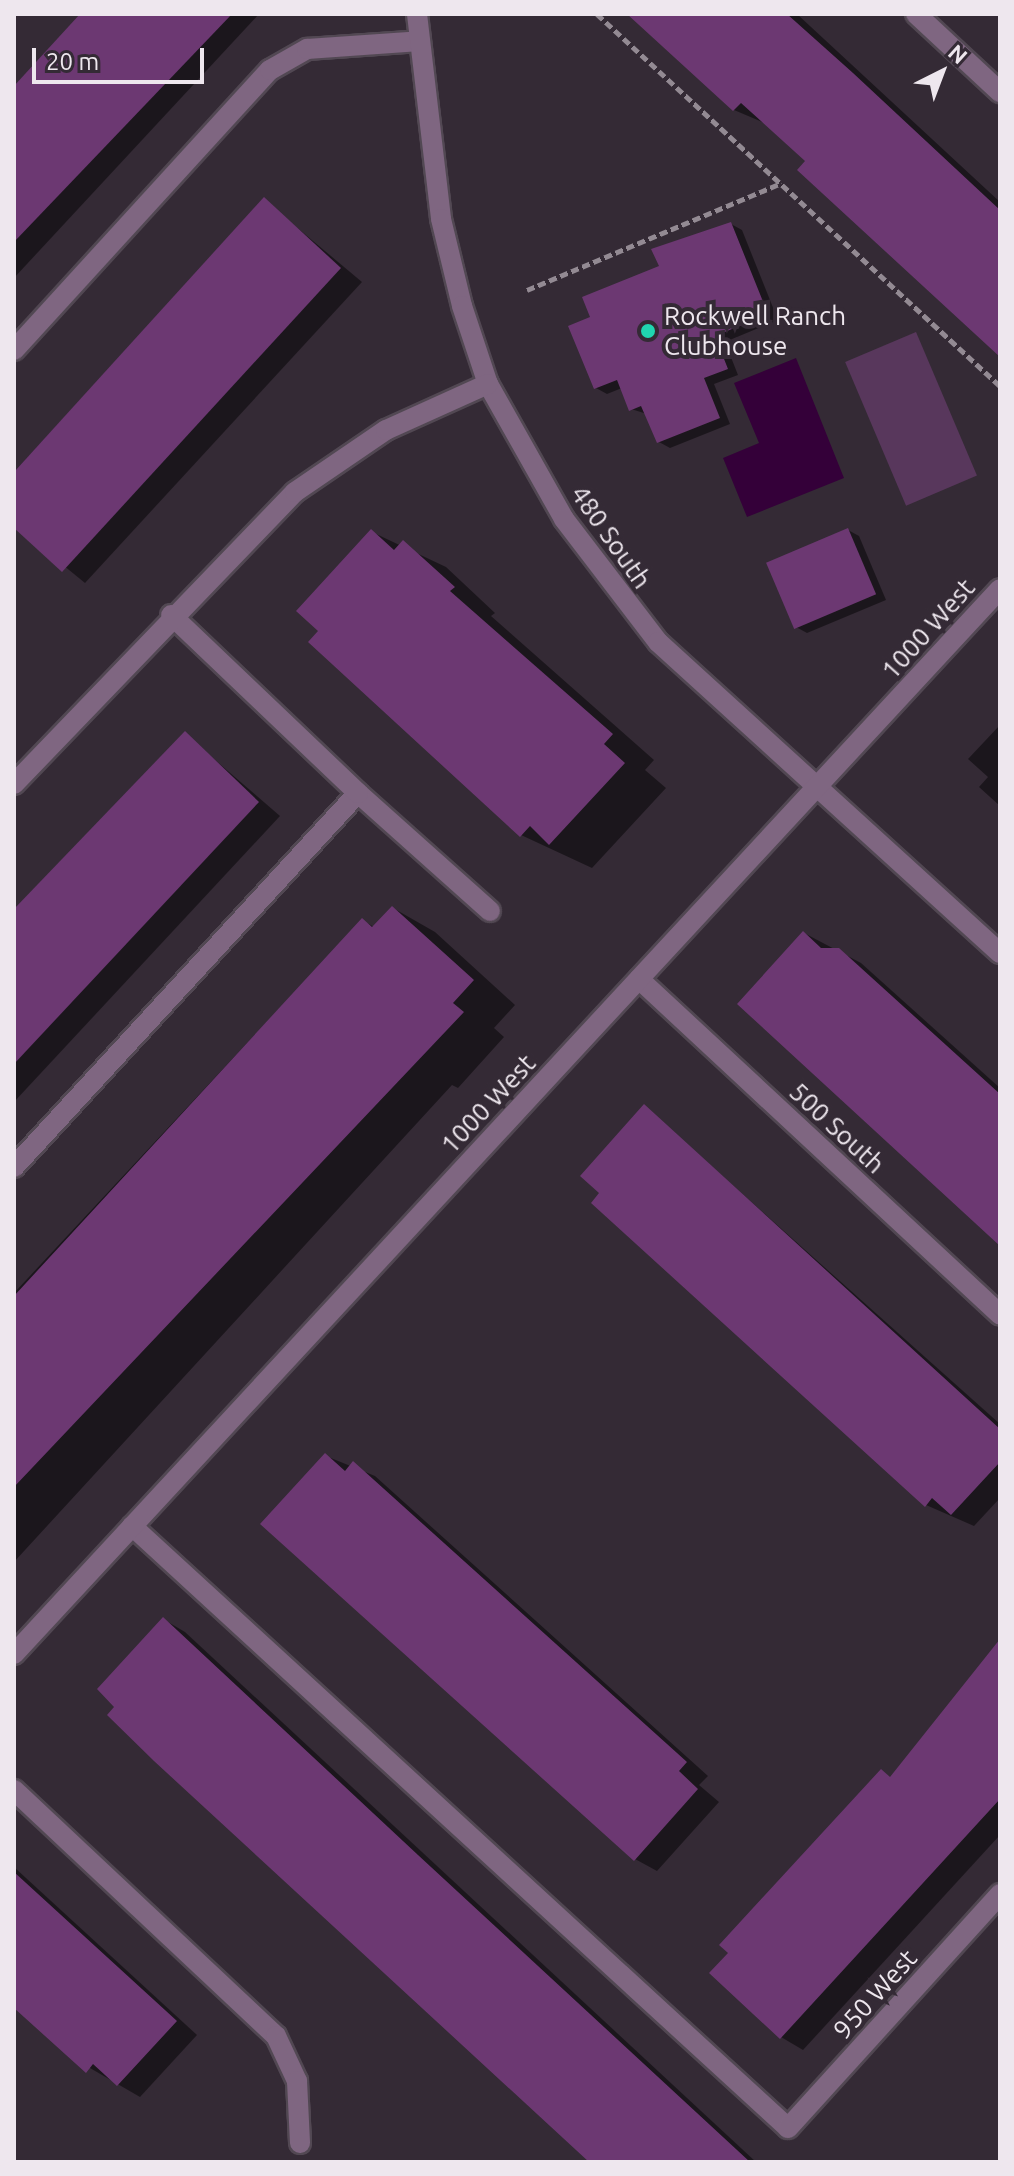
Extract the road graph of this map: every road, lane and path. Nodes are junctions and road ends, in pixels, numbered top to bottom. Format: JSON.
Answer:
{"nodes":[{"id":1,"x":417,"y":14,"type":"edge"},
{"id":2,"x":597,"y":14,"type":"edge"},
{"id":3,"x":916,"y":14,"type":"edge"},
{"id":4,"x":420,"y":41,"type":"junction"},
{"id":5,"x":1000,"y":92,"type":"edge"},
{"id":6,"x":781,"y":183,"type":"junction"},
{"id":7,"x":527,"y":290,"type":"dead end"},
{"id":8,"x":14,"y":350,"type":"edge"},
{"id":9,"x":488,"y":384,"type":"junction"},
{"id":10,"x":1000,"y":386,"type":"edge"},
{"id":11,"x":1000,"y":590,"type":"edge"},
{"id":12,"x":171,"y":615,"type":"junction"},
{"id":13,"x":14,"y":784,"type":"edge"},
{"id":14,"x":817,"y":789,"type":"junction"},
{"id":15,"x":358,"y":793,"type":"junction"},
{"id":16,"x":490,"y":911,"type":"dead end"},
{"id":17,"x":1000,"y":953,"type":"edge"},
{"id":18,"x":639,"y":979,"type":"junction"},
{"id":19,"x":14,"y":1167,"type":"edge"},
{"id":20,"x":1000,"y":1315,"type":"edge"},
{"id":21,"x":132,"y":1526,"type":"junction"},
{"id":22,"x":14,"y":1654,"type":"edge"},
{"id":23,"x":14,"y":1790,"type":"edge"},
{"id":24,"x":1000,"y":1894,"type":"edge"},
{"id":25,"x":300,"y":2143,"type":"dead end"}],
"edges":[{"from":1,"to":4,"type":"street","name":"480 South"},
{"from":2,"to":6,"type":"path"},
{"from":3,"to":5,"type":"street"},
{"from":4,"to":8,"type":"street"},
{"from":4,"to":9,"type":"street","name":"480 South"},
{"from":6,"to":7,"type":"path"},
{"from":6,"to":10,"type":"path"},
{"from":9,"to":12,"type":"street"},
{"from":9,"to":14,"type":"street","name":"480 South"},
{"from":11,"to":14,"type":"street","name":"1000 West"},
{"from":12,"to":13,"type":"street"},
{"from":12,"to":15,"type":"street"},
{"from":14,"to":17,"type":"street","name":"480 South"},
{"from":14,"to":18,"type":"street","name":"1000 West"},
{"from":15,"to":16,"type":"street"},
{"from":15,"to":19,"type":"street"},
{"from":18,"to":20,"type":"street","name":"500 South"},
{"from":18,"to":21,"type":"street","name":"1000 West"},
{"from":21,"to":22,"type":"street","name":"1000 West"},
{"from":21,"to":24,"type":"street","name":"950 West"},
{"from":23,"to":25,"type":"street"}]}
